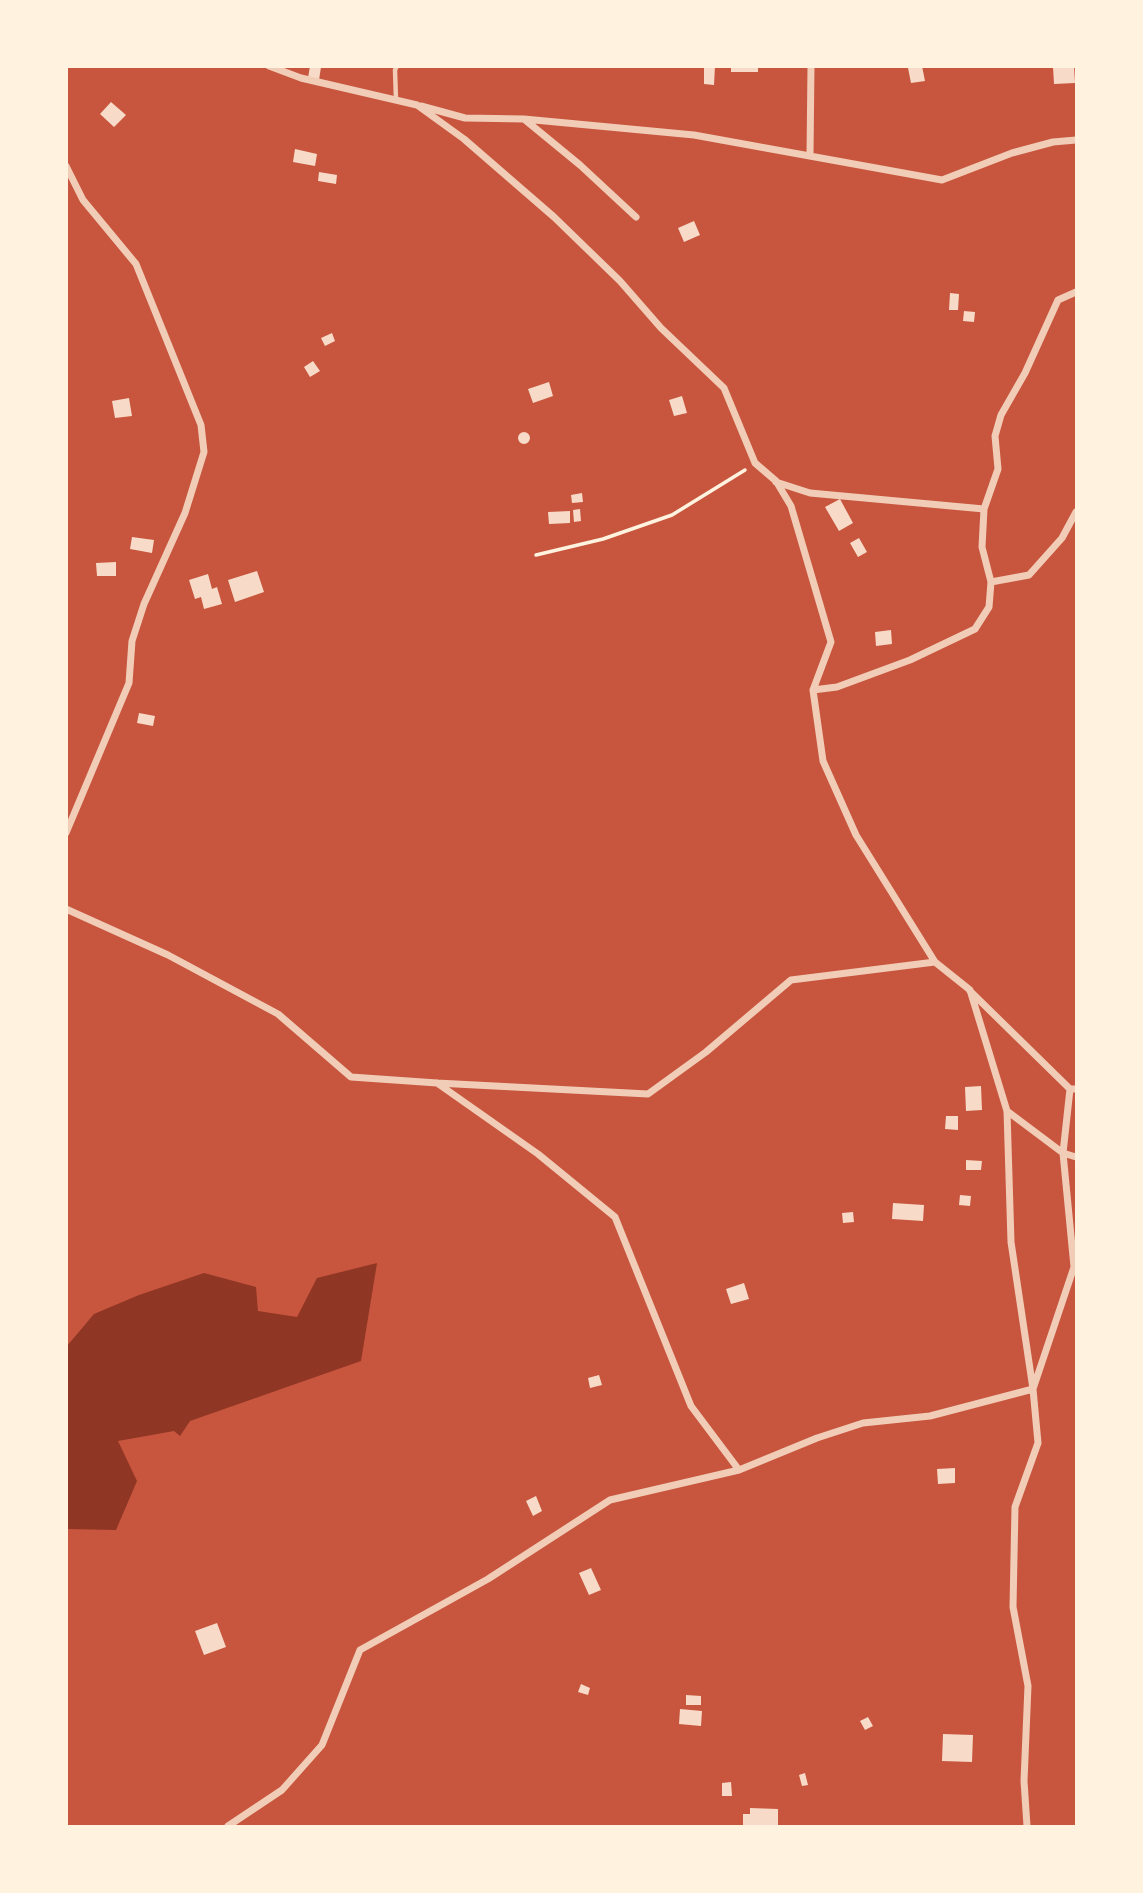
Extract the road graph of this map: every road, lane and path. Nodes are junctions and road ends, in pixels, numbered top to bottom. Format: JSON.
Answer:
{"nodes":[{"id":1,"x":268,"y":66,"type":"edge"},
{"id":2,"x":397,"y":66,"type":"edge"},
{"id":3,"x":811,"y":66,"type":"edge"},
{"id":4,"x":396,"y":101,"type":"junction"},
{"id":5,"x":417,"y":105,"type":"junction"},
{"id":6,"x":524,"y":119,"type":"junction"},
{"id":7,"x":1076,"y":140,"type":"edge"},
{"id":8,"x":810,"y":155,"type":"junction"},
{"id":9,"x":66,"y":166,"type":"edge"},
{"id":10,"x":636,"y":217,"type":"dead end"},
{"id":11,"x":1076,"y":292,"type":"edge"},
{"id":12,"x":755,"y":463,"type":"junction"},
{"id":13,"x":776,"y":481,"type":"junction"},
{"id":14,"x":984,"y":509,"type":"junction"},
{"id":15,"x":1076,"y":512,"type":"edge"},
{"id":16,"x":536,"y":555,"type":"dead end"},
{"id":17,"x":991,"y":582,"type":"junction"},
{"id":18,"x":813,"y":690,"type":"junction"},
{"id":19,"x":66,"y":833,"type":"edge"},
{"id":20,"x":66,"y":909,"type":"edge"},
{"id":21,"x":935,"y":962,"type":"junction"},
{"id":22,"x":970,"y":990,"type":"junction"},
{"id":23,"x":437,"y":1083,"type":"junction"},
{"id":24,"x":1073,"y":1089,"type":"edge"},
{"id":25,"x":1007,"y":1111,"type":"junction"},
{"id":26,"x":1063,"y":1153,"type":"junction"},
{"id":27,"x":1076,"y":1157,"type":"edge"},
{"id":28,"x":1033,"y":1389,"type":"junction"},
{"id":29,"x":739,"y":1470,"type":"junction"},
{"id":30,"x":228,"y":1826,"type":"edge"},
{"id":31,"x":1027,"y":1826,"type":"edge"}],
"edges":[{"from":1,"to":4,"type":"street"},
{"from":2,"to":4,"type":"lane"},
{"from":3,"to":8,"type":"street"},
{"from":4,"to":5,"type":"street"},
{"from":5,"to":6,"type":"street"},
{"from":5,"to":12,"type":"street"},
{"from":6,"to":8,"type":"street"},
{"from":6,"to":10,"type":"street"},
{"from":7,"to":8,"type":"street"},
{"from":9,"to":19,"type":"street"},
{"from":11,"to":14,"type":"street"},
{"from":12,"to":13,"type":"street"},
{"from":12,"to":16,"type":"path"},
{"from":13,"to":14,"type":"street"},
{"from":13,"to":18,"type":"street"},
{"from":14,"to":17,"type":"street"},
{"from":15,"to":17,"type":"street"},
{"from":17,"to":18,"type":"street"},
{"from":18,"to":21,"type":"street"},
{"from":20,"to":23,"type":"street"},
{"from":21,"to":22,"type":"street"},
{"from":21,"to":23,"type":"street"},
{"from":22,"to":24,"type":"street"},
{"from":22,"to":25,"type":"street"},
{"from":23,"to":29,"type":"street"},
{"from":24,"to":26,"type":"street"},
{"from":25,"to":26,"type":"street"},
{"from":25,"to":28,"type":"street"},
{"from":26,"to":27,"type":"street"},
{"from":26,"to":28,"type":"street"},
{"from":28,"to":29,"type":"street"},
{"from":28,"to":31,"type":"street"},
{"from":29,"to":30,"type":"street"}]}
